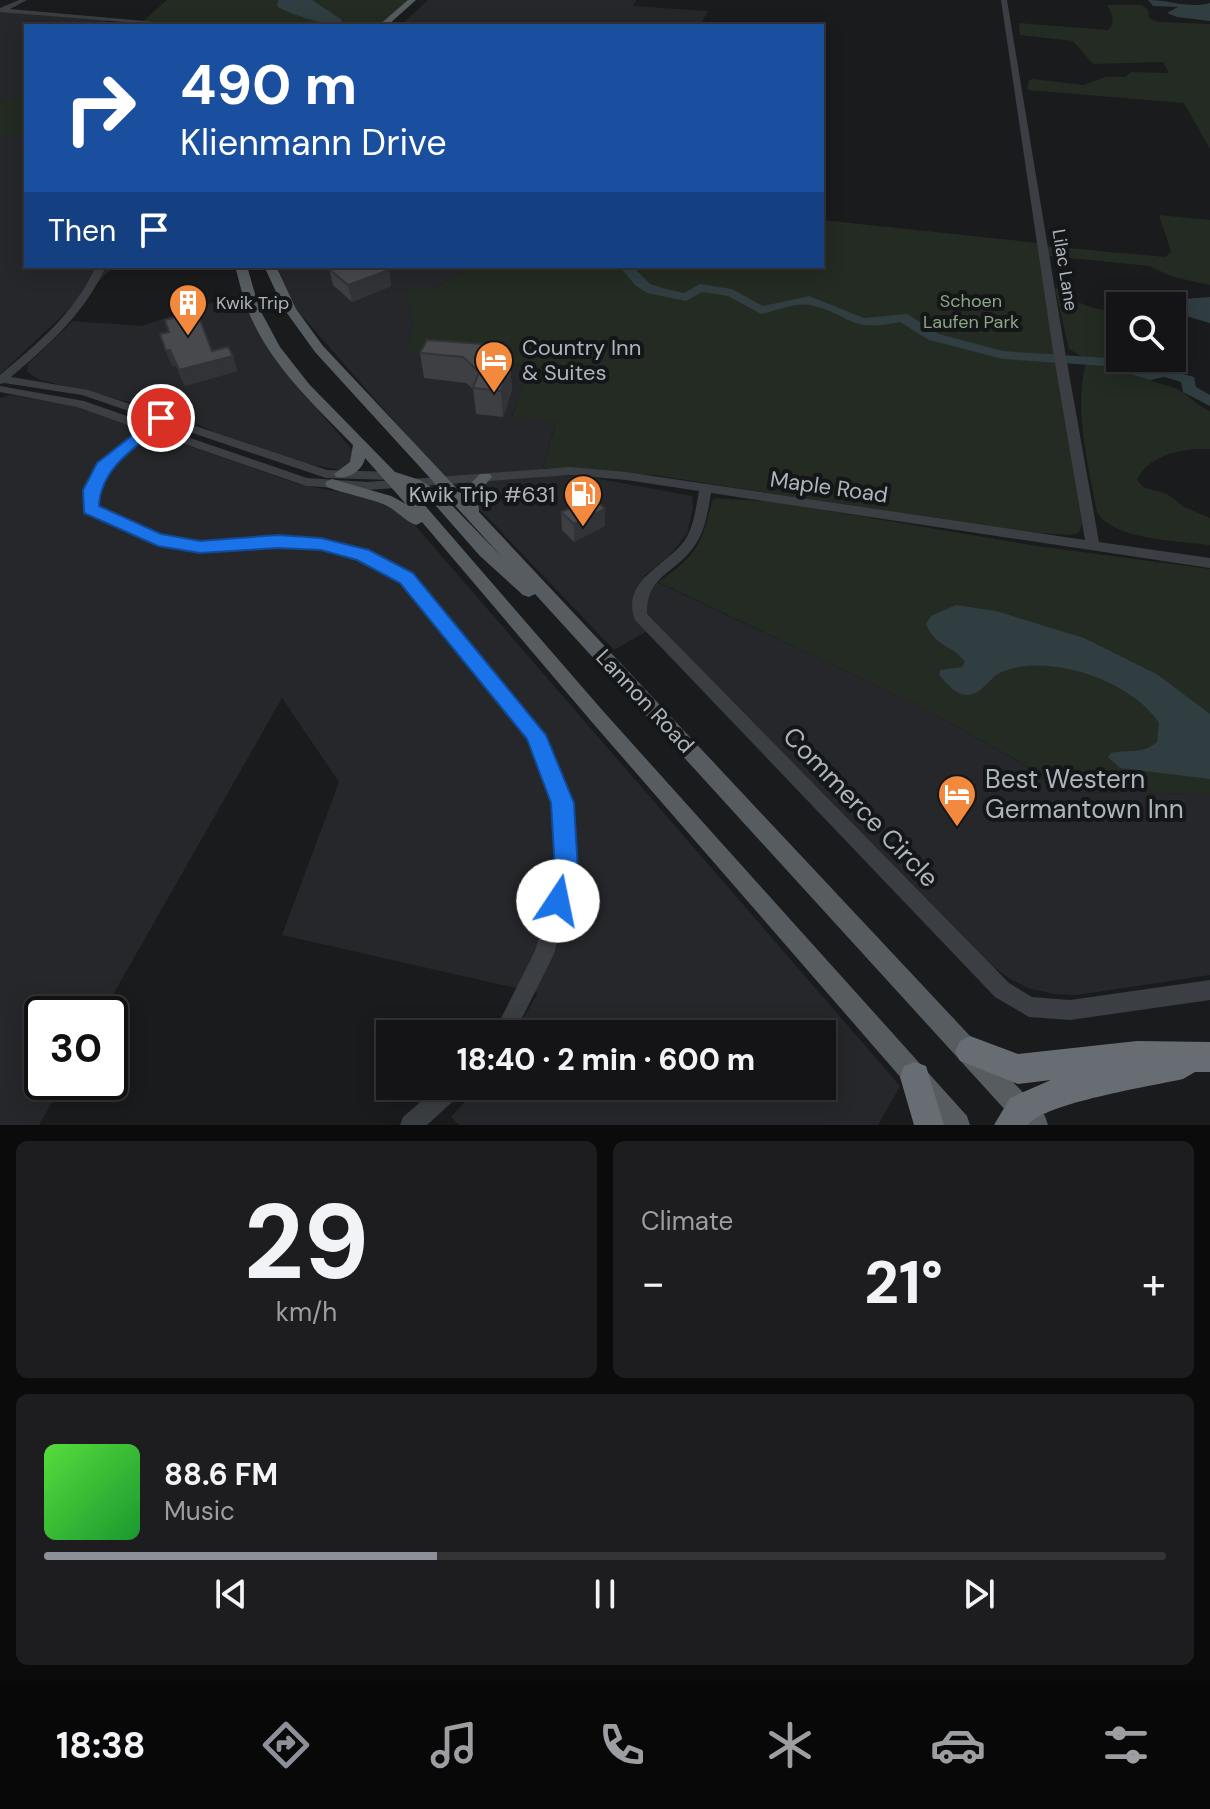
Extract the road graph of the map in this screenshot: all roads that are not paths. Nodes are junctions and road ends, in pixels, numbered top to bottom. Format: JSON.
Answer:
{"nodes":[{"id":1,"x":425,"y":0,"type":"edge"},
{"id":2,"x":1004,"y":0,"type":"edge"},
{"id":3,"x":19,"y":1,"type":"edge"},
{"id":4,"x":412,"y":4,"type":"edge"},
{"id":5,"x":1,"y":10,"type":"edge"},
{"id":6,"x":173,"y":24,"type":"edge"},
{"id":7,"x":385,"y":24,"type":"edge"},
{"id":8,"x":397,"y":24,"type":"edge"},
{"id":9,"x":100,"y":268,"type":"edge"},
{"id":10,"x":242,"y":268,"type":"edge"},
{"id":11,"x":271,"y":268,"type":"edge"},
{"id":12,"x":28,"y":356,"type":"junction"},
{"id":13,"x":17,"y":366,"type":"junction"},
{"id":14,"x":1,"y":380,"type":"edge"},
{"id":15,"x":41,"y":385,"type":"junction"},
{"id":16,"x":14,"y":391,"type":"junction"},
{"id":17,"x":0,"y":395,"type":"edge"},
{"id":18,"x":155,"y":423,"type":"junction"},
{"id":19,"x":340,"y":425,"type":"junction"},
{"id":20,"x":360,"y":445,"type":"junction"},
{"id":21,"x":485,"y":477,"type":"junction"},
{"id":22,"x":336,"y":479,"type":"junction"},
{"id":23,"x":401,"y":481,"type":"junction"},
{"id":24,"x":440,"y":482,"type":"junction"},
{"id":25,"x":706,"y":488,"type":"junction"},
{"id":26,"x":471,"y":514,"type":"junction"},
{"id":27,"x":1093,"y":545,"type":"junction"},
{"id":28,"x":1210,"y":563,"type":"edge"},
{"id":29,"x":475,"y":574,"type":"junction"},
{"id":30,"x":556,"y":606,"type":"junction"},
{"id":31,"x":1210,"y":990,"type":"edge"},
{"id":32,"x":510,"y":1020,"type":"edge"},
{"id":33,"x":970,"y":1051,"type":"junction"},
{"id":34,"x":1210,"y":1057,"type":"edge"},
{"id":35,"x":915,"y":1077,"type":"junction"},
{"id":36,"x":439,"y":1100,"type":"edge"},
{"id":37,"x":1022,"y":1120,"type":"edge"},
{"id":38,"x":411,"y":1125,"type":"edge"},
{"id":39,"x":929,"y":1125,"type":"edge"},
{"id":40,"x":958,"y":1125,"type":"edge"}],
"edges":[{"from":1,"to":4,"type":"main road"},
{"from":2,"to":27,"type":"street","name":"Lilac Lane"},
{"from":3,"to":5,"type":"street"},
{"from":4,"to":7,"type":"main road"},
{"from":4,"to":8,"type":"main road"},
{"from":5,"to":6,"type":"street"},
{"from":9,"to":12,"type":"street"},
{"from":10,"to":19,"type":"main road","name":"Lannon Road"},
{"from":11,"to":24,"type":"main road","name":"Lannon Road"},
{"from":12,"to":13,"type":"street"},
{"from":12,"to":14,"type":"street"},
{"from":13,"to":14,"type":"street"},
{"from":13,"to":15,"type":"street"},
{"from":14,"to":15,"type":"street","name":"Maple Road"},
{"from":14,"to":16,"type":"street","name":"Maple Road"},
{"from":15,"to":18,"type":"street","name":"Maple Road"},
{"from":16,"to":17,"type":"street"},
{"from":16,"to":18,"type":"street","name":"Maple Road"},
{"from":18,"to":22,"type":"street","name":"Maple Road"},
{"from":18,"to":32,"type":"street"},
{"from":19,"to":20,"type":"main road","name":"Lannon Road"},
{"from":19,"to":24,"type":"main road"},
{"from":20,"to":22,"type":"main road"},
{"from":20,"to":23,"type":"main road","name":"Lannon Road"},
{"from":21,"to":24,"type":"street","name":"Maple Road"},
{"from":21,"to":25,"type":"street","name":"Maple Road"},
{"from":21,"to":26,"type":"main road"},
{"from":22,"to":23,"type":"street","name":"Maple Road"},
{"from":22,"to":29,"type":"main road"},
{"from":23,"to":24,"type":"street","name":"Maple Road"},
{"from":23,"to":24,"type":"street","name":"Maple Road"},
{"from":23,"to":29,"type":"main road","name":"Lannon Road"},
{"from":23,"to":30,"type":"main road"},
{"from":24,"to":26,"type":"main road","name":"Lannon Road"},
{"from":25,"to":27,"type":"street","name":"Maple Road"},
{"from":25,"to":31,"type":"street","name":"Commerce Circle"},
{"from":26,"to":30,"type":"main road","name":"Lannon Road"},
{"from":27,"to":28,"type":"street","name":"Maple Road"},
{"from":29,"to":35,"type":"main road","name":"Lannon Road"},
{"from":30,"to":33,"type":"main road","name":"Lannon Road"},
{"from":33,"to":34,"type":"highway"},
{"from":33,"to":37,"type":"main road","name":"Lannon Road"},
{"from":34,"to":37,"type":"highway"},
{"from":35,"to":39,"type":"highway"},
{"from":35,"to":40,"type":"main road","name":"Lannon Road"},
{"from":36,"to":38,"type":"street"}]}
